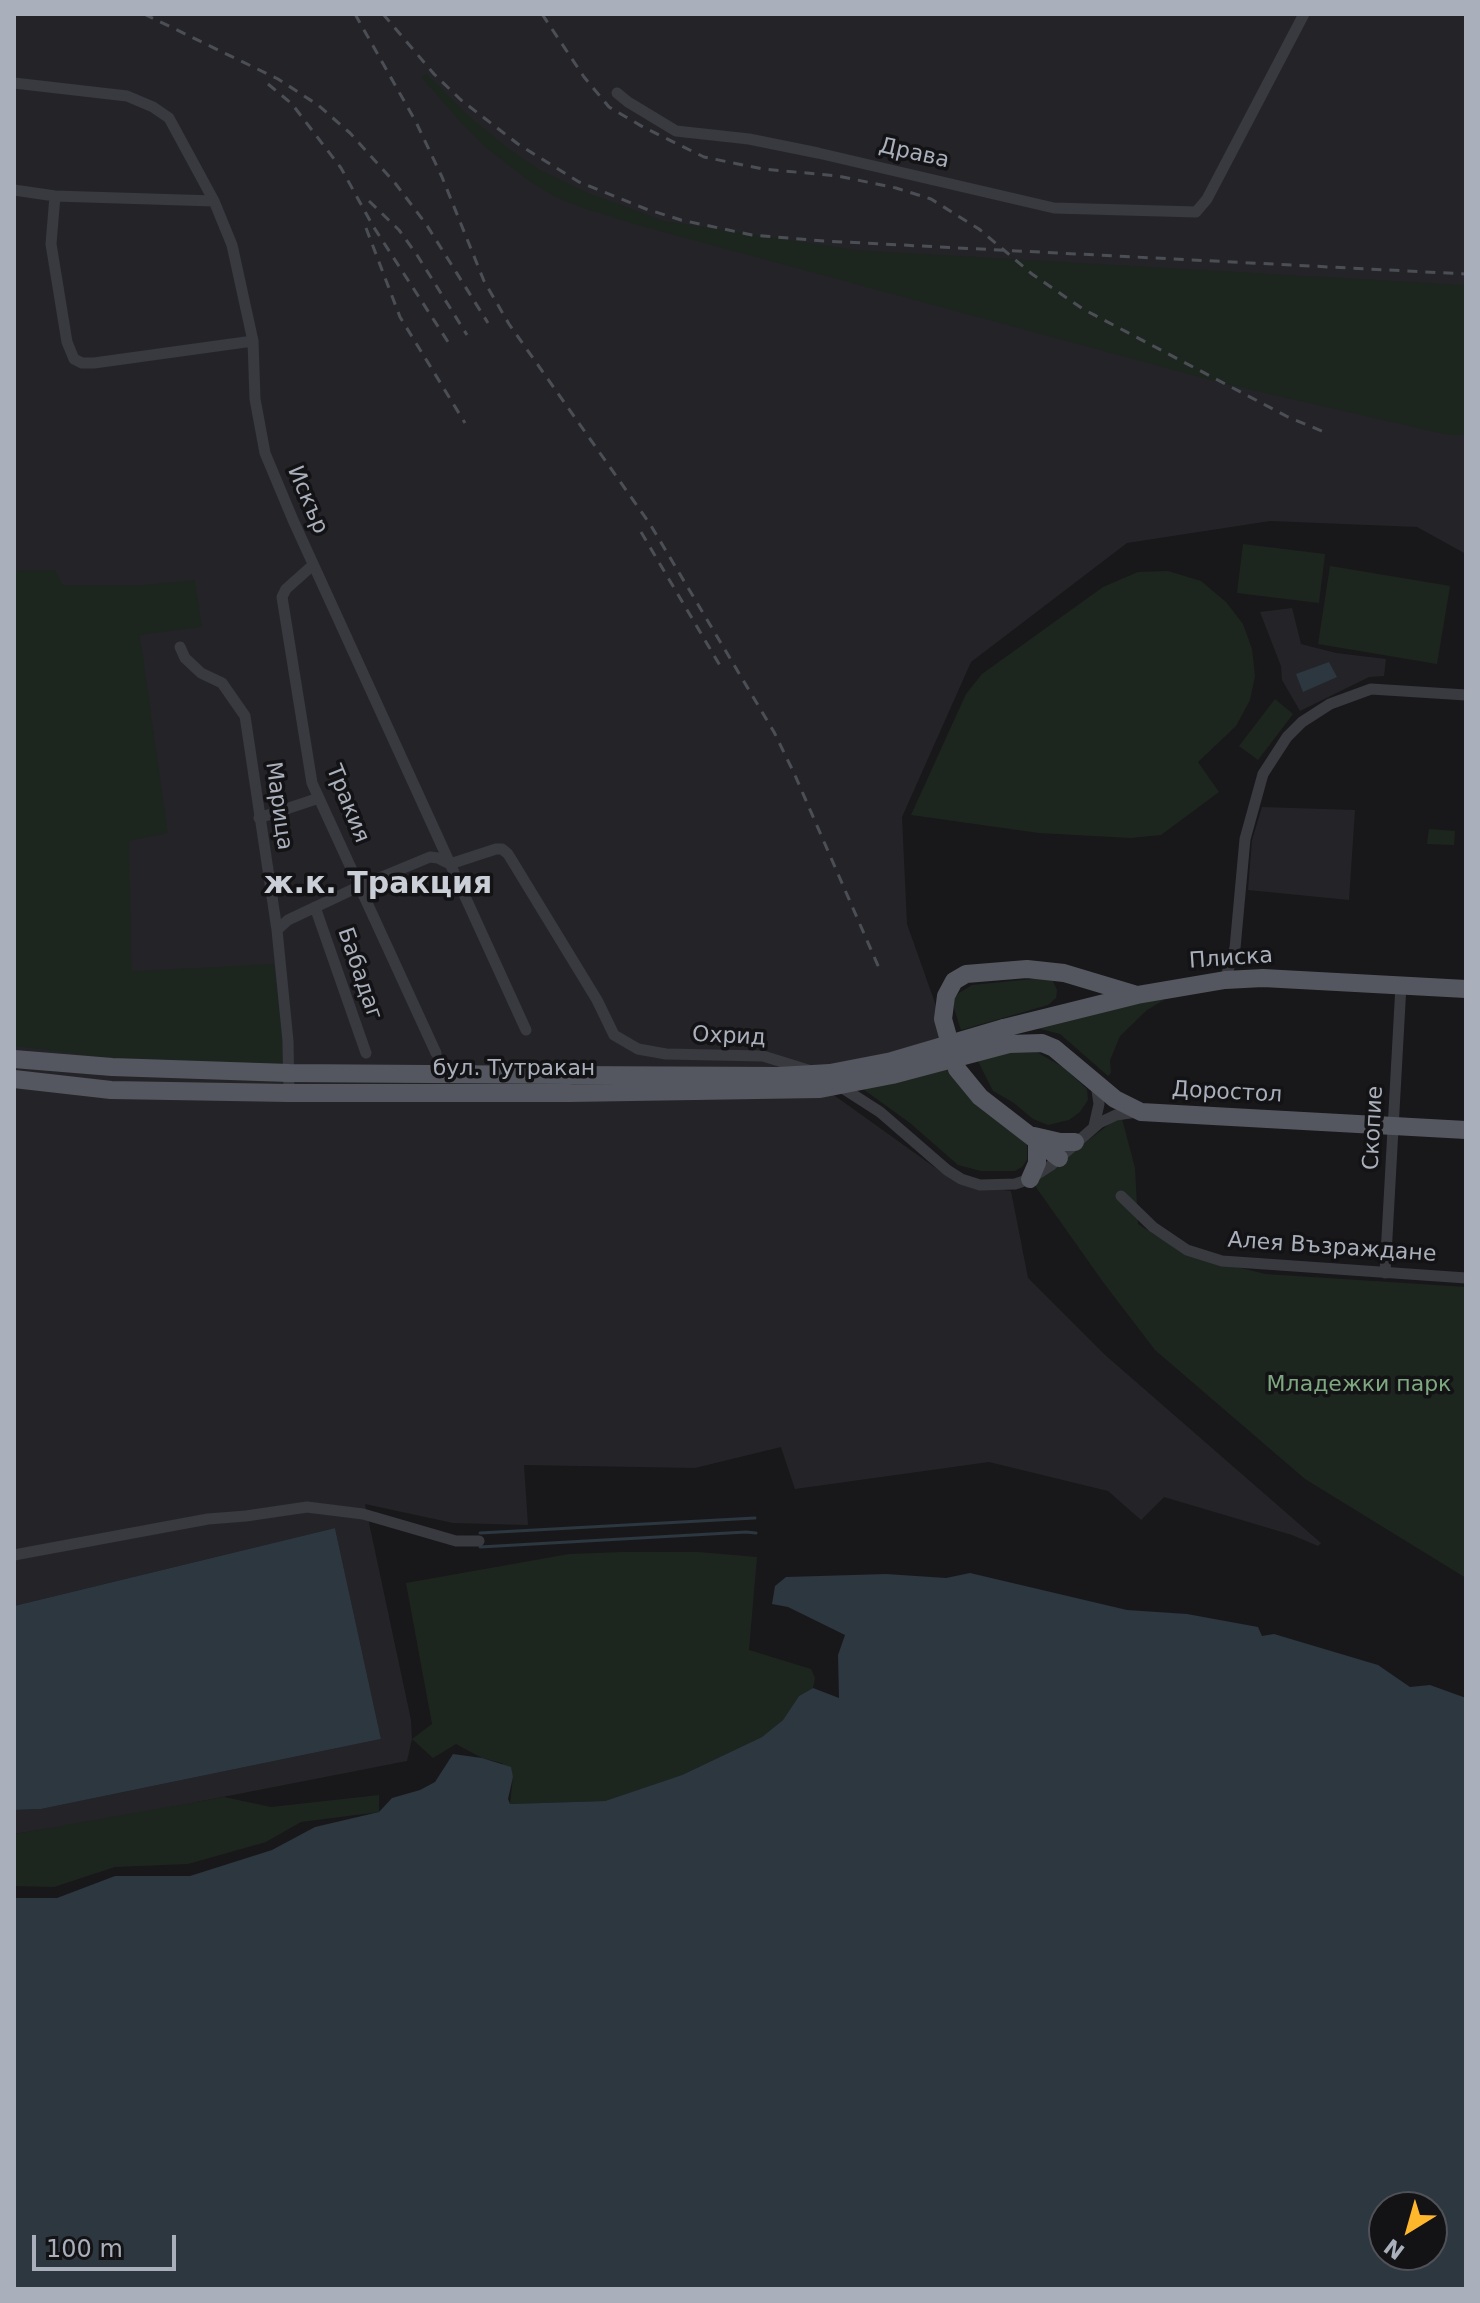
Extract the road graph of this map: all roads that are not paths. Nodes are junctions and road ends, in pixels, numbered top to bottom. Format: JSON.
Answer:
{"nodes":[{"id":1,"x":1304,"y":14,"type":"edge"},
{"id":2,"x":14,"y":83,"type":"edge"},
{"id":3,"x":617,"y":93,"type":"dead end"},
{"id":4,"x":14,"y":190,"type":"edge"},
{"id":5,"x":55,"y":196,"type":"junction"},
{"id":6,"x":214,"y":201,"type":"junction"},
{"id":7,"x":253,"y":341,"type":"junction"},
{"id":8,"x":313,"y":565,"type":"junction"},
{"id":9,"x":180,"y":647,"type":"dead end"},
{"id":10,"x":1466,"y":695,"type":"edge"},
{"id":11,"x":319,"y":798,"type":"junction"},
{"id":12,"x":259,"y":818,"type":"junction"},
{"id":13,"x":450,"y":864,"type":"junction"},
{"id":14,"x":360,"y":886,"type":"junction"},
{"id":15,"x":315,"y":907,"type":"junction"},
{"id":16,"x":277,"y":930,"type":"junction"},
{"id":17,"x":1064,"y":973,"type":"junction"},
{"id":18,"x":1225,"y":980,"type":"junction"},
{"id":19,"x":1401,"y":985,"type":"junction"},
{"id":20,"x":1466,"y":989,"type":"edge"},
{"id":21,"x":1137,"y":995,"type":"junction"},
{"id":22,"x":1066,"y":1012,"type":"junction"},
{"id":23,"x":526,"y":1030,"type":"dead end"},
{"id":24,"x":1006,"y":1036,"type":"junction"},
{"id":25,"x":366,"y":1053,"type":"dead end"},
{"id":26,"x":436,"y":1053,"type":"dead end"},
{"id":27,"x":14,"y":1059,"type":"edge"},
{"id":28,"x":289,"y":1073,"type":"junction"},
{"id":29,"x":14,"y":1079,"type":"edge"},
{"id":30,"x":1094,"y":1080,"type":"junction"},
{"id":31,"x":569,"y":1084,"type":"junction"},
{"id":32,"x":289,"y":1093,"type":"junction"},
{"id":33,"x":1141,"y":1112,"type":"junction"},
{"id":34,"x":1094,"y":1126,"type":"junction"},
{"id":35,"x":1395,"y":1126,"type":"junction"},
{"id":36,"x":1466,"y":1130,"type":"edge"},
{"id":37,"x":1032,"y":1138,"type":"junction"},
{"id":38,"x":1075,"y":1142,"type":"junction"},
{"id":39,"x":1059,"y":1158,"type":"junction"},
{"id":40,"x":1030,"y":1179,"type":"junction"},
{"id":41,"x":1121,"y":1196,"type":"dead end"},
{"id":42,"x":1385,"y":1273,"type":"junction"},
{"id":43,"x":1466,"y":1278,"type":"edge"},
{"id":44,"x":479,"y":1541,"type":"dead end"},
{"id":45,"x":14,"y":1555,"type":"edge"}],
"edges":[{"from":1,"to":3,"type":"street","name":"Драва"},
{"from":2,"to":6,"type":"street","name":"Искър"},
{"from":4,"to":5,"type":"street"},
{"from":5,"to":6,"type":"street"},
{"from":5,"to":7,"type":"street"},
{"from":6,"to":7,"type":"street","name":"Искър"},
{"from":7,"to":8,"type":"street","name":"Искър"},
{"from":8,"to":11,"type":"street","name":"Тракия"},
{"from":8,"to":13,"type":"street","name":"Искър"},
{"from":9,"to":12,"type":"street","name":"Марица"},
{"from":10,"to":18,"type":"street"},
{"from":11,"to":12,"type":"street"},
{"from":11,"to":14,"type":"street","name":"Тракия"},
{"from":12,"to":16,"type":"street","name":"Марица"},
{"from":13,"to":14,"type":"street"},
{"from":13,"to":23,"type":"street","name":"Искър"},
{"from":13,"to":40,"type":"street","name":"Охрид"},
{"from":14,"to":15,"type":"street"},
{"from":14,"to":26,"type":"street","name":"Тракия"},
{"from":15,"to":16,"type":"street"},
{"from":15,"to":25,"type":"street","name":"Бабадаг"},
{"from":16,"to":28,"type":"street","name":"Марица"},
{"from":17,"to":21,"type":"main road"},
{"from":17,"to":22,"type":"main road"},
{"from":17,"to":37,"type":"main road"},
{"from":18,"to":19,"type":"main road","name":"Плиска"},
{"from":18,"to":21,"type":"main road","name":"Плиска"},
{"from":19,"to":20,"type":"main road","name":"Плиска"},
{"from":19,"to":35,"type":"street","name":"Скопие"},
{"from":21,"to":22,"type":"main road","name":"Плиска"},
{"from":22,"to":24,"type":"main road","name":"Плиска"},
{"from":24,"to":30,"type":"main road","name":"Доростол"},
{"from":24,"to":31,"type":"main road","name":"бул. Тутракан","bridge":true},
{"from":27,"to":28,"type":"main road","name":"бул. Тутракан"},
{"from":28,"to":31,"type":"main road","name":"бул. Тутракан"},
{"from":28,"to":32,"type":"street","name":"Марица"},
{"from":29,"to":32,"type":"main road","name":"бул. Тутракан"},
{"from":30,"to":33,"type":"main road","name":"Доростол"},
{"from":30,"to":34,"type":"street"},
{"from":31,"to":32,"type":"main road","name":"бул. Тутракан"},
{"from":33,"to":34,"type":"street"},
{"from":33,"to":35,"type":"main road","name":"Доростол"},
{"from":34,"to":38,"type":"street","name":"Охрид"},
{"from":35,"to":36,"type":"main road","name":"Доростол"},
{"from":35,"to":42,"type":"street","name":"Скопие"},
{"from":37,"to":38,"type":"main road"},
{"from":37,"to":39,"type":"main road"},
{"from":37,"to":40,"type":"main road"},
{"from":38,"to":39,"type":"street","name":"Охрид"},
{"from":39,"to":40,"type":"street","name":"Охрид"},
{"from":41,"to":42,"type":"street","name":"Алея Възраждане"},
{"from":42,"to":43,"type":"street","name":"Алея Възраждане"},
{"from":44,"to":45,"type":"street"}]}
